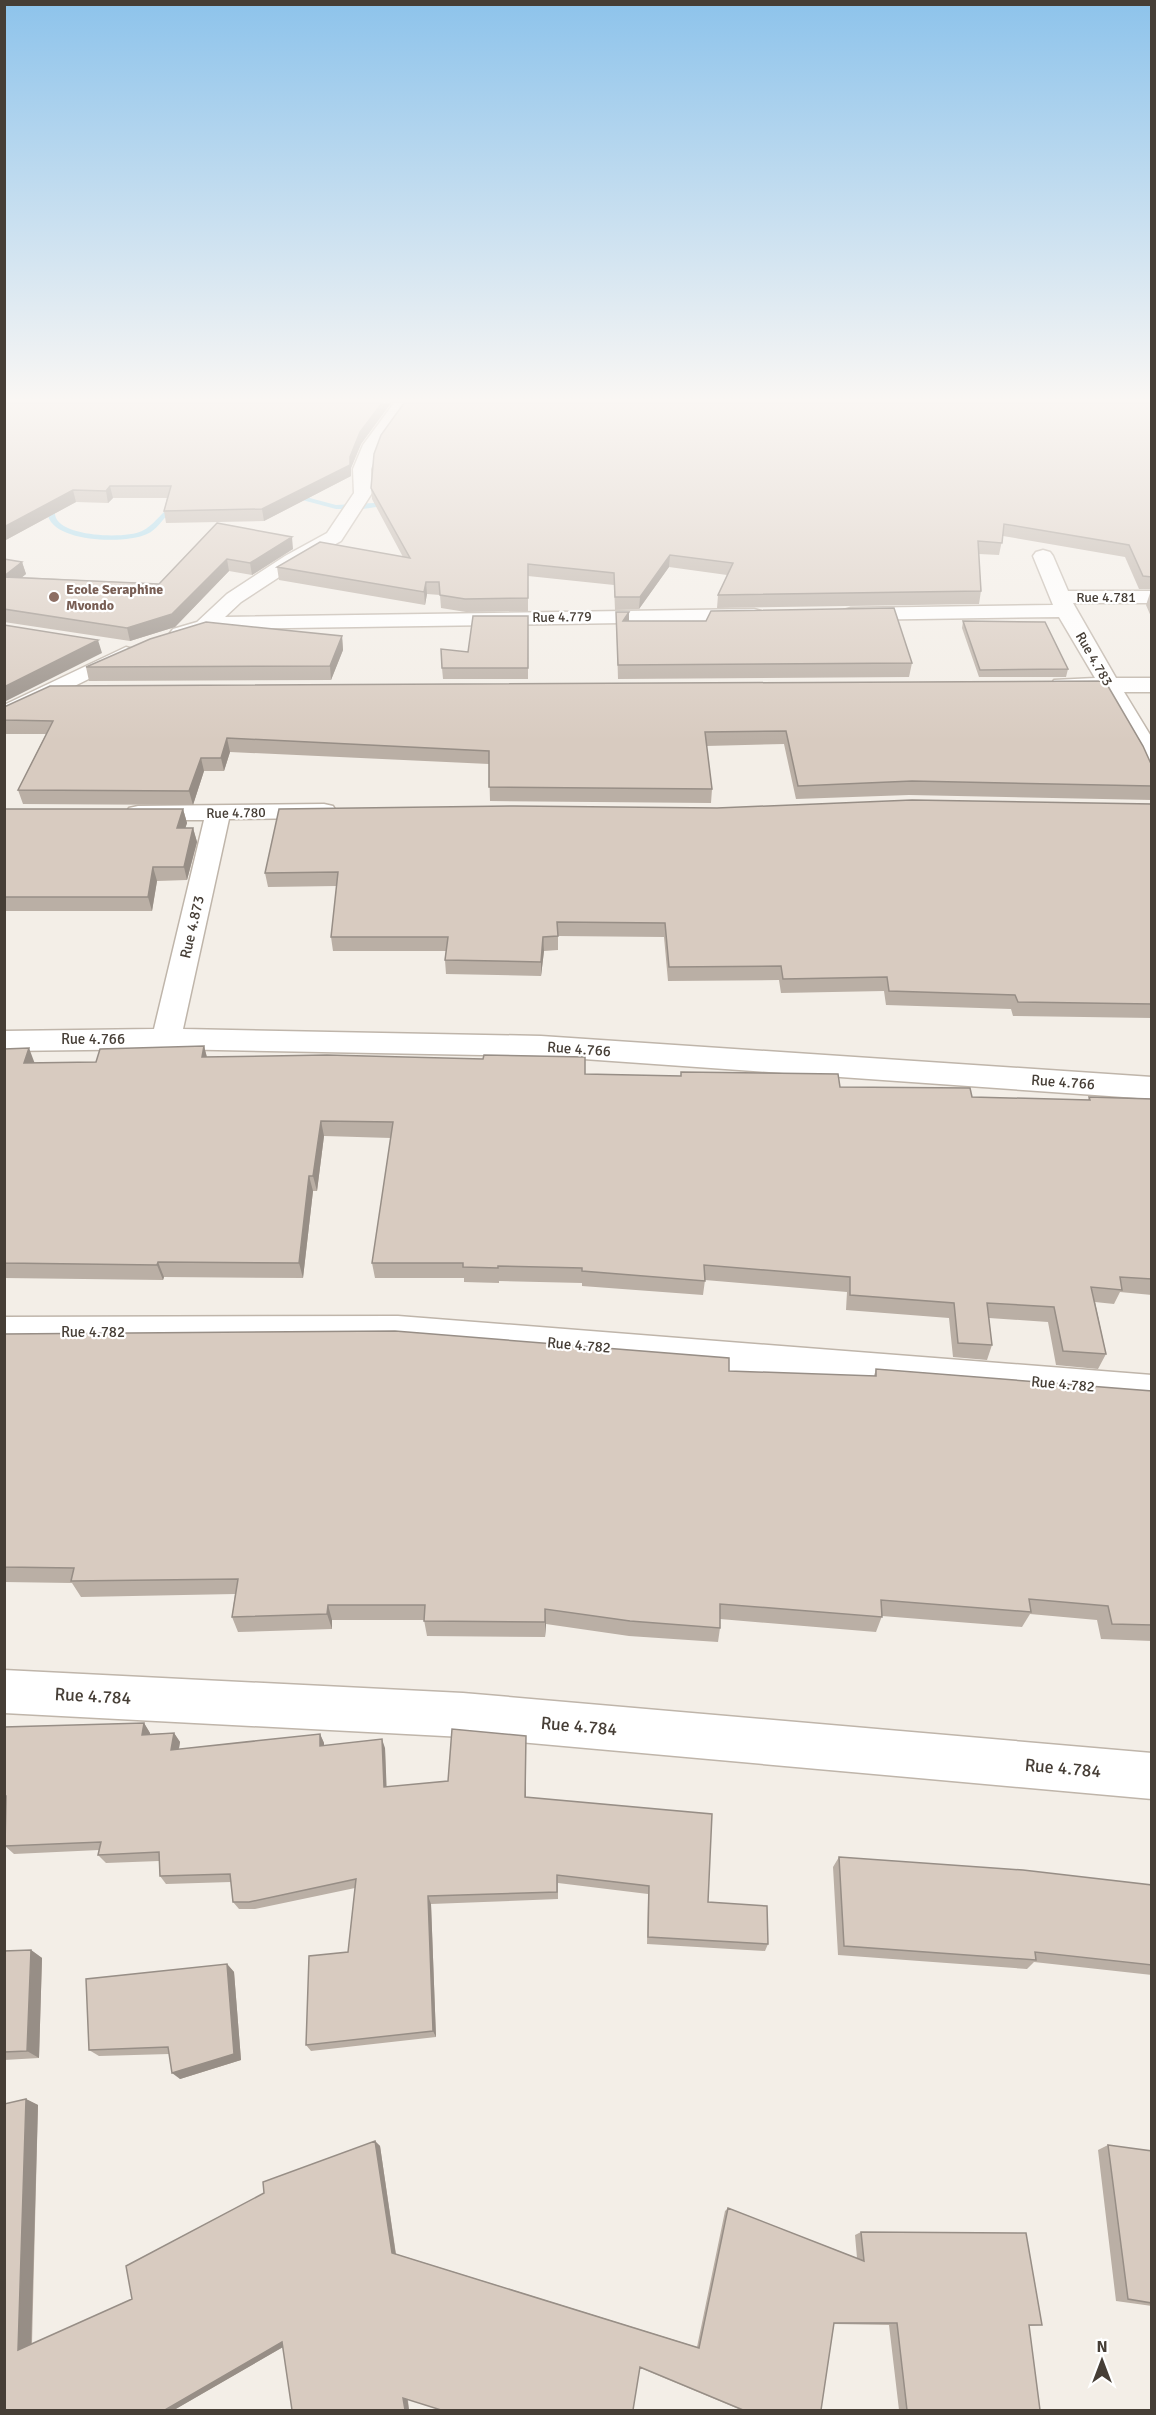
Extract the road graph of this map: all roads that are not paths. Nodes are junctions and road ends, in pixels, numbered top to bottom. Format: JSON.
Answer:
{"nodes":[{"id":1,"x":348,"y":516,"type":"edge"},
{"id":2,"x":1043,"y":556,"type":"dead end"},
{"id":3,"x":1152,"y":597,"type":"edge"},
{"id":4,"x":1063,"y":604,"type":"junction"},
{"id":5,"x":830,"y":614,"type":"edge"},
{"id":6,"x":772,"y":615,"type":"edge"},
{"id":7,"x":204,"y":626,"type":"junction"},
{"id":8,"x":163,"y":639,"type":"edge"},
{"id":9,"x":98,"y":644,"type":"edge"},
{"id":10,"x":1109,"y":684,"type":"junction"},
{"id":11,"x":1038,"y":685,"type":"edge"},
{"id":12,"x":1152,"y":685,"type":"edge"},
{"id":13,"x":52,"y":690,"type":"junction"},
{"id":14,"x":100,"y":690,"type":"edge"},
{"id":15,"x":4,"y":714,"type":"edge"},
{"id":16,"x":1152,"y":758,"type":"edge"},
{"id":17,"x":351,"y":810,"type":"edge"},
{"id":18,"x":116,"y":813,"type":"edge"},
{"id":19,"x":218,"y":814,"type":"junction"},
{"id":20,"x":166,"y":1039,"type":"junction"},
{"id":21,"x":4,"y":1041,"type":"edge"},
{"id":22,"x":1152,"y":1088,"type":"edge"},
{"id":23,"x":4,"y":1332,"type":"edge"},
{"id":24,"x":1152,"y":1391,"type":"edge"},
{"id":25,"x":4,"y":1691,"type":"edge"},
{"id":26,"x":1152,"y":1776,"type":"edge"}],
"edges":[{"from":1,"to":7,"type":"street"},
{"from":2,"to":4,"type":"street","name":"Rue 4.783"},
{"from":3,"to":4,"type":"street","name":"Rue 4.781"},
{"from":4,"to":5,"type":"street"},
{"from":4,"to":10,"type":"street","name":"Rue 4.783"},
{"from":6,"to":7,"type":"street","name":"Rue 4.779"},
{"from":7,"to":8,"type":"street","name":"Rue 4.779"},
{"from":9,"to":13,"type":"street"},
{"from":10,"to":11,"type":"street"},
{"from":10,"to":12,"type":"street"},
{"from":10,"to":16,"type":"street","name":"Rue 4.783"},
{"from":13,"to":14,"type":"street"},
{"from":13,"to":15,"type":"street"},
{"from":17,"to":19,"type":"street","name":"Rue 4.780"},
{"from":18,"to":19,"type":"street","name":"Rue 4.780"},
{"from":19,"to":20,"type":"street","name":"Rue 4.873"},
{"from":20,"to":21,"type":"street","name":"Rue 4.766"},
{"from":20,"to":22,"type":"street","name":"Rue 4.766"},
{"from":23,"to":24,"type":"street","name":"Rue 4.782"},
{"from":25,"to":26,"type":"street","name":"Rue 4.784"}]}
